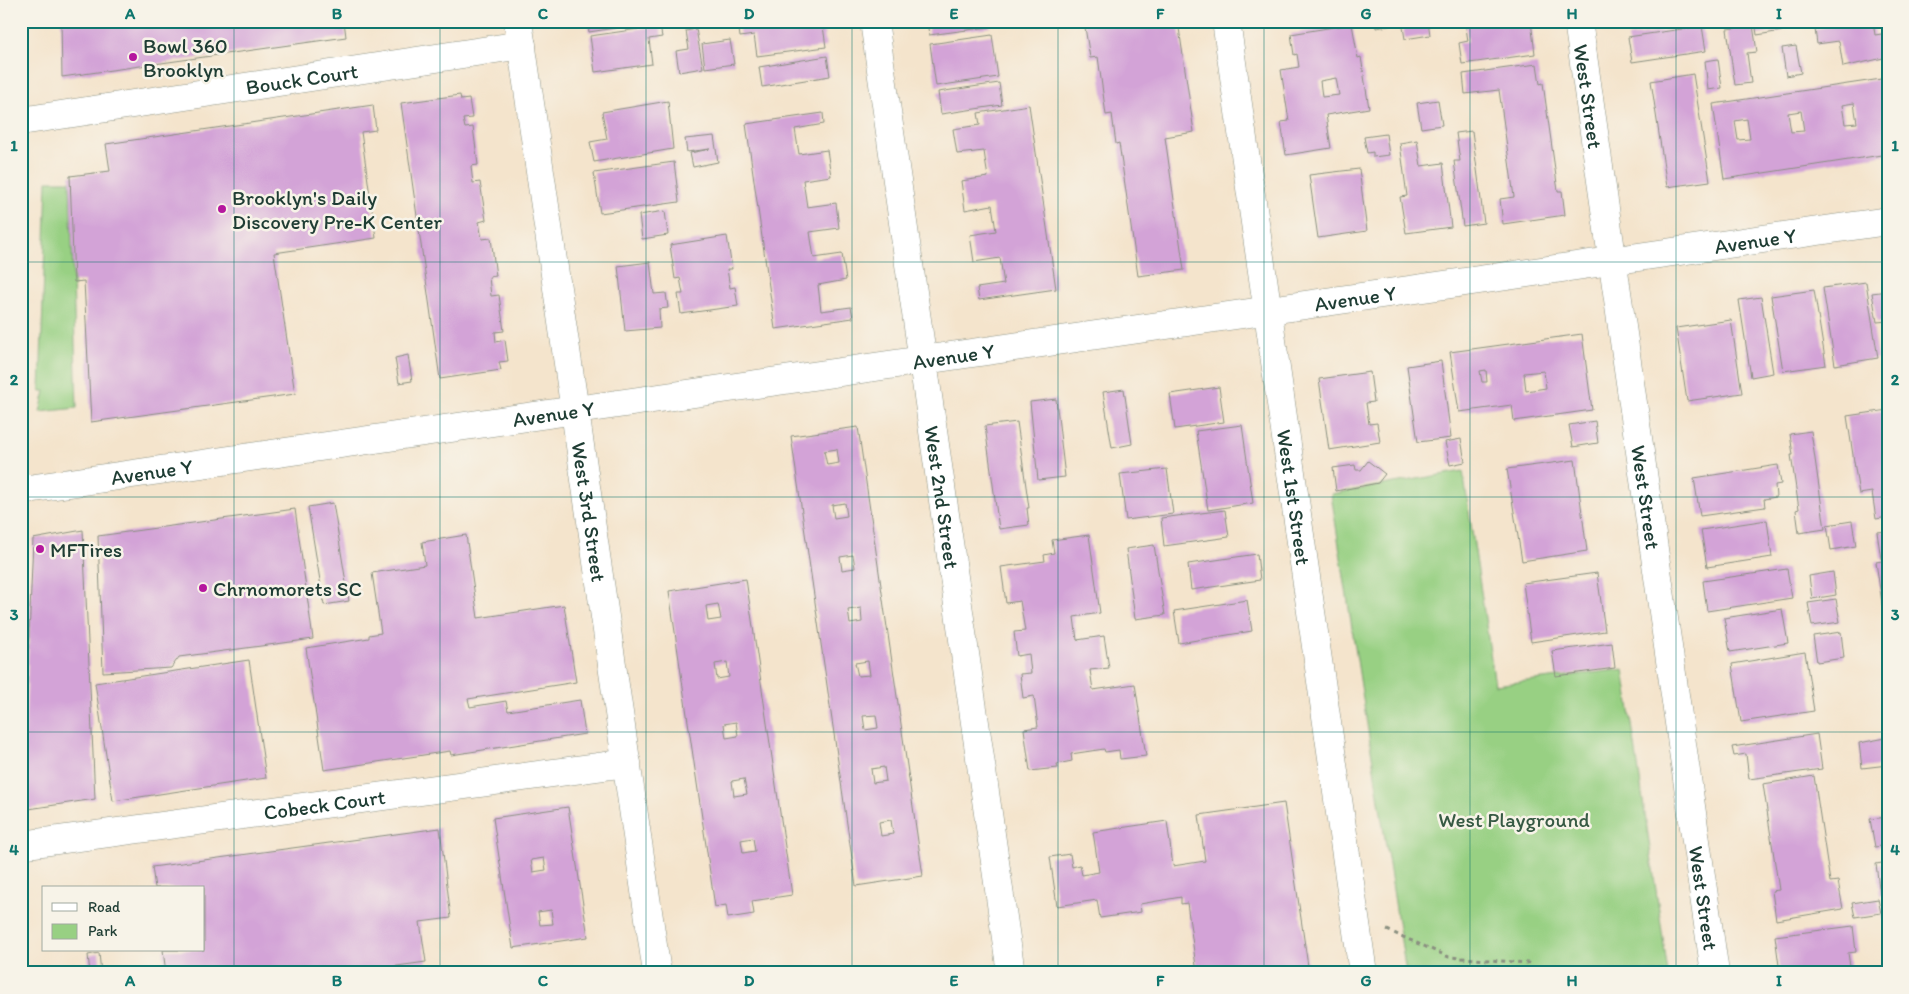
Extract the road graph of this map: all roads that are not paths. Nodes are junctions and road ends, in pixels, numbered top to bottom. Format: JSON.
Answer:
{"nodes":[{"id":1,"x":874,"y":21,"type":"edge"},
{"id":2,"x":1226,"y":21,"type":"edge"},
{"id":3,"x":1578,"y":21,"type":"edge"},
{"id":4,"x":520,"y":33,"type":"edge"},
{"id":5,"x":21,"y":121,"type":"edge"},
{"id":6,"x":1888,"y":221,"type":"edge"},
{"id":7,"x":1613,"y":261,"type":"junction"},
{"id":8,"x":1268,"y":310,"type":"junction"},
{"id":9,"x":923,"y":360,"type":"junction"},
{"id":10,"x":576,"y":410,"type":"junction"},
{"id":11,"x":21,"y":490,"type":"edge"},
{"id":12,"x":627,"y":763,"type":"junction"},
{"id":13,"x":21,"y":845,"type":"edge"},
{"id":14,"x":657,"y":973,"type":"edge"},
{"id":15,"x":1011,"y":973,"type":"edge"},
{"id":16,"x":1363,"y":973,"type":"edge"},
{"id":17,"x":1715,"y":973,"type":"edge"}],
"edges":[{"from":1,"to":9,"type":"street","name":"West 2nd Street"},
{"from":2,"to":8,"type":"street","name":"West 1st Street"},
{"from":3,"to":7,"type":"street","name":"West Street"},
{"from":4,"to":5,"type":"street","name":"Bouck Court"},
{"from":4,"to":10,"type":"street","name":"West 3rd Street"},
{"from":6,"to":7,"type":"street","name":"Avenue Y"},
{"from":7,"to":8,"type":"street","name":"Avenue Y"},
{"from":7,"to":17,"type":"street","name":"West Street"},
{"from":8,"to":9,"type":"street","name":"Avenue Y"},
{"from":8,"to":16,"type":"street","name":"West 1st Street"},
{"from":9,"to":10,"type":"street","name":"Avenue Y"},
{"from":9,"to":15,"type":"street","name":"West 2nd Street"},
{"from":10,"to":11,"type":"street","name":"Avenue Y"},
{"from":10,"to":12,"type":"street","name":"West 3rd Street"},
{"from":12,"to":13,"type":"street","name":"Cobeck Court"},
{"from":12,"to":14,"type":"street","name":"West 3rd Street"}]}
